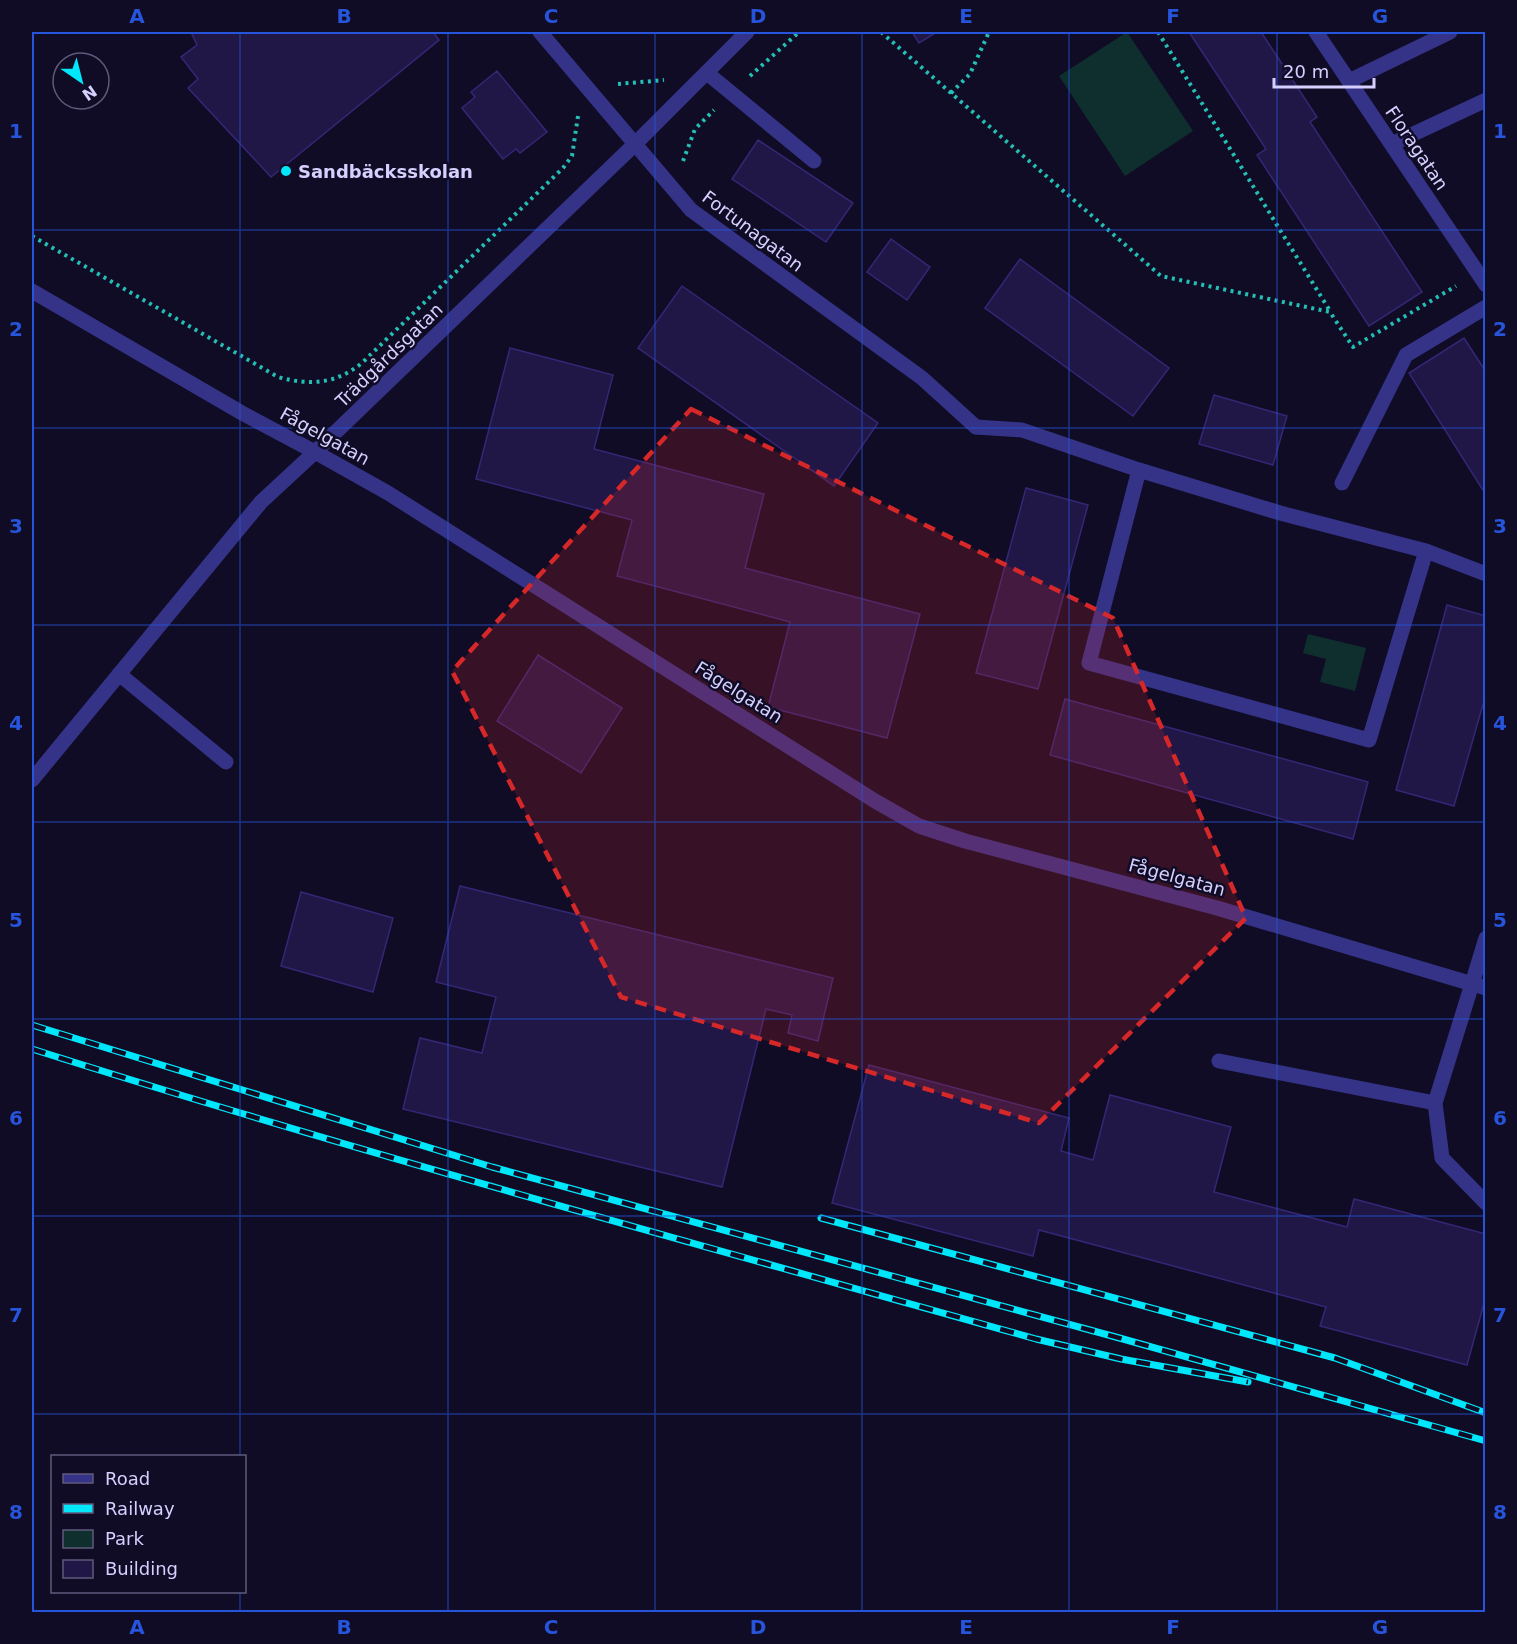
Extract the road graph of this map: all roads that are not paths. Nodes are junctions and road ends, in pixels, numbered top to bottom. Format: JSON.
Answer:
{"nodes":[{"id":1,"x":540,"y":32,"type":"edge"},
{"id":2,"x":747,"y":32,"type":"edge"},
{"id":3,"x":1316,"y":32,"type":"edge"},
{"id":4,"x":1450,"y":32,"type":"edge"},
{"id":5,"x":707,"y":73,"type":"junction"},
{"id":6,"x":1349,"y":81,"type":"junction"},
{"id":7,"x":1485,"y":100,"type":"edge"},
{"id":8,"x":1392,"y":144,"type":"junction"},
{"id":9,"x":634,"y":145,"type":"junction"},
{"id":10,"x":814,"y":161,"type":"dead end"},
{"id":11,"x":1481,"y":279,"type":"edge"},
{"id":12,"x":32,"y":291,"type":"edge"},
{"id":13,"x":1485,"y":307,"type":"edge"},
{"id":14,"x":315,"y":452,"type":"junction"},
{"id":15,"x":1139,"y":470,"type":"junction"},
{"id":16,"x":1341,"y":483,"type":"dead end"},
{"id":17,"x":1426,"y":551,"type":"junction"},
{"id":18,"x":1485,"y":574,"type":"edge"},
{"id":19,"x":119,"y":674,"type":"junction"},
{"id":20,"x":225,"y":762,"type":"dead end"},
{"id":21,"x":32,"y":780,"type":"edge"},
{"id":22,"x":1485,"y":938,"type":"edge"},
{"id":23,"x":1479,"y":986,"type":"edge"},
{"id":24,"x":1219,"y":1061,"type":"dead end"},
{"id":25,"x":1435,"y":1103,"type":"junction"},
{"id":26,"x":1485,"y":1203,"type":"edge"}],
"edges":[{"from":1,"to":9,"type":"street","name":"Fortunagatan"},
{"from":2,"to":5,"type":"street","name":"Trädgårdsgatan"},
{"from":3,"to":6,"type":"street","name":"Floragatan"},
{"from":4,"to":6,"type":"street"},
{"from":5,"to":9,"type":"street","name":"Trädgårdsgatan"},
{"from":5,"to":10,"type":"street"},
{"from":6,"to":8,"type":"street","name":"Floragatan"},
{"from":7,"to":8,"type":"street"},
{"from":8,"to":11,"type":"street","name":"Floragatan"},
{"from":9,"to":14,"type":"street","name":"Trädgårdsgatan"},
{"from":9,"to":15,"type":"street","name":"Fortunagatan"},
{"from":12,"to":14,"type":"street","name":"Fågelgatan"},
{"from":13,"to":16,"type":"street"},
{"from":14,"to":19,"type":"street","name":"Trädgårdsgatan"},
{"from":14,"to":23,"type":"street","name":"Fågelgatan"},
{"from":15,"to":17,"type":"street"},
{"from":15,"to":17,"type":"street"},
{"from":17,"to":18,"type":"street"},
{"from":19,"to":20,"type":"street"},
{"from":19,"to":21,"type":"street","name":"Trädgårdsgatan"},
{"from":22,"to":23,"type":"street"},
{"from":23,"to":25,"type":"street"},
{"from":24,"to":25,"type":"street"},
{"from":25,"to":26,"type":"street"}]}
